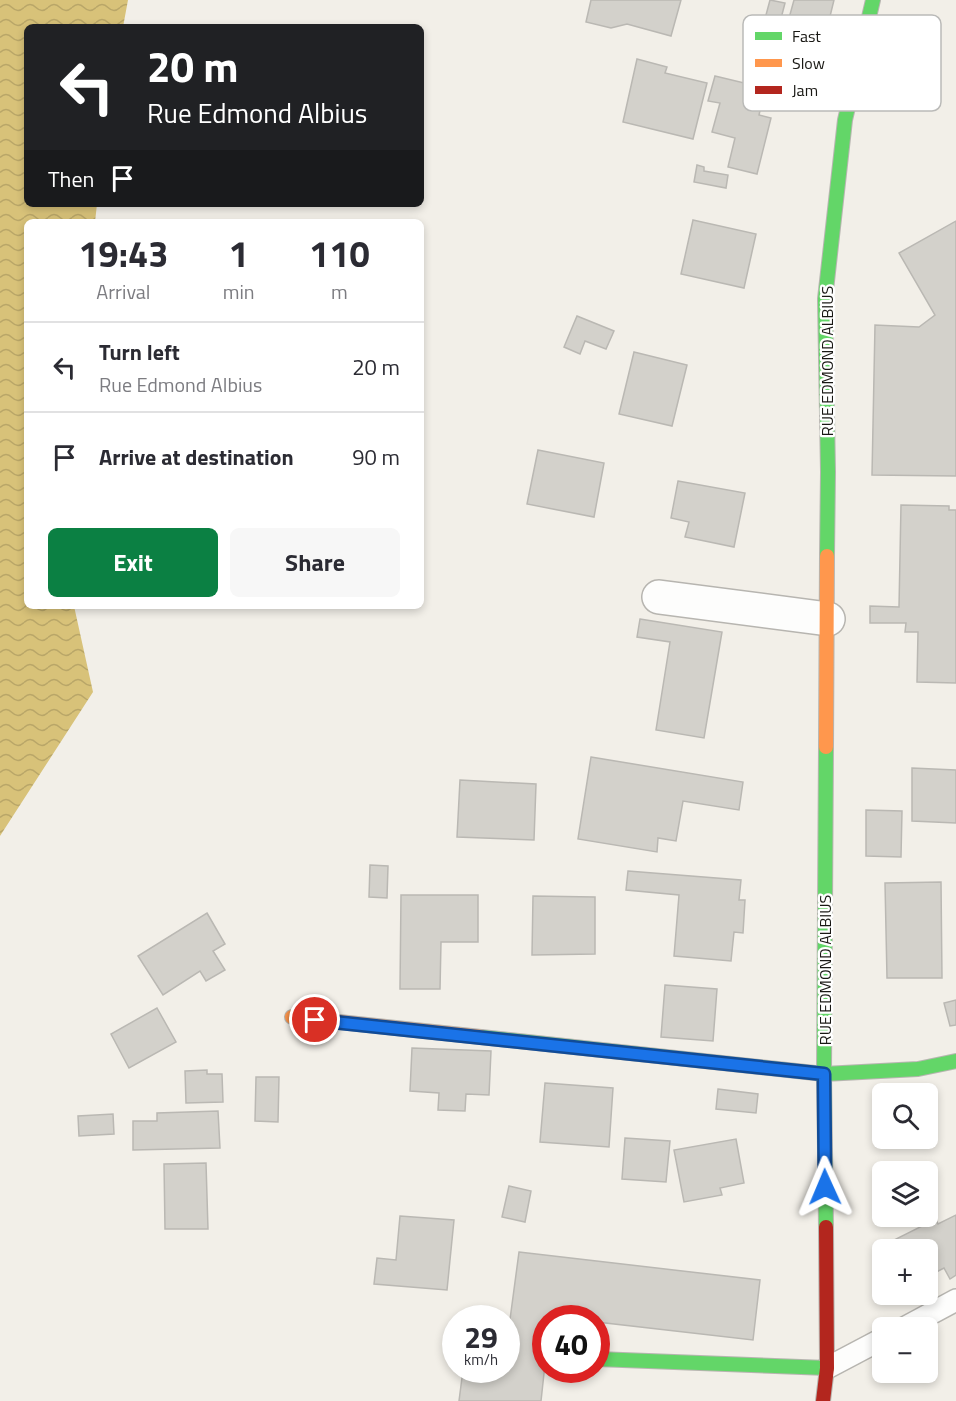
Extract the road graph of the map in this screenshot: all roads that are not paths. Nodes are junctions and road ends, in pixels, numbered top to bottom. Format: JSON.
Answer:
{"nodes":[{"id":1,"x":873,"y":0,"type":"edge"},
{"id":2,"x":870,"y":15,"type":"edge"},
{"id":3,"x":847,"y":111,"type":"edge"},
{"id":4,"x":659,"y":597,"type":"dead end"},
{"id":5,"x":828,"y":619,"type":"junction"},
{"id":6,"x":292,"y":1017,"type":"dead end"},
{"id":7,"x":956,"y":1061,"type":"edge"},
{"id":8,"x":824,"y":1074,"type":"junction"},
{"id":9,"x":956,"y":1300,"type":"edge"},
{"id":10,"x":924,"y":1317,"type":"edge"},
{"id":11,"x":872,"y":1344,"type":"edge"},
{"id":12,"x":610,"y":1360,"type":"edge"},
{"id":13,"x":827,"y":1368,"type":"junction"},
{"id":14,"x":823,"y":1401,"type":"edge"}],
"edges":[{"from":1,"to":2,"type":"street","name":"RUE EDMOND ALBIUS"},
{"from":3,"to":5,"type":"street","name":"RUE EDMOND ALBIUS"},
{"from":4,"to":5,"type":"street"},
{"from":5,"to":8,"type":"street","name":"RUE EDMOND ALBIUS"},
{"from":6,"to":8,"type":"street"},
{"from":7,"to":8,"type":"street"},
{"from":8,"to":13,"type":"street","name":"RUE EDMOND ALBIUS"},
{"from":9,"to":10,"type":"lane"},
{"from":11,"to":13,"type":"lane"},
{"from":12,"to":13,"type":"street"},
{"from":13,"to":14,"type":"street","name":"RUE EDMOND ALBIUS"}]}
